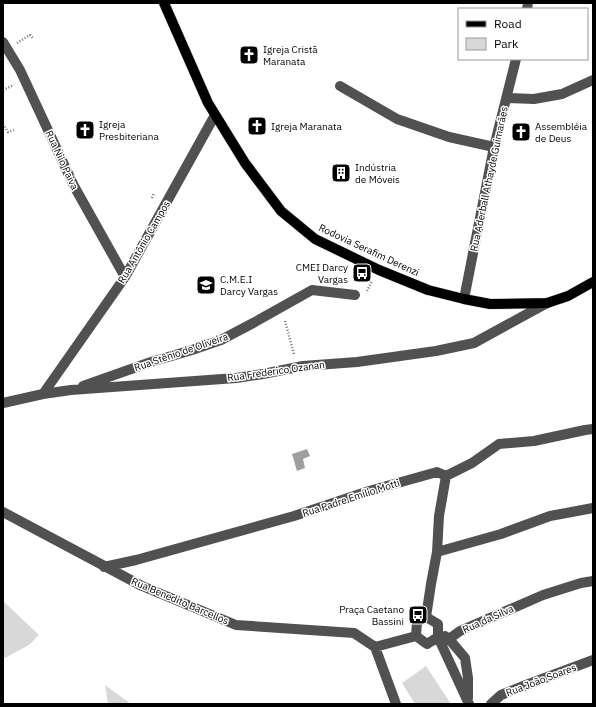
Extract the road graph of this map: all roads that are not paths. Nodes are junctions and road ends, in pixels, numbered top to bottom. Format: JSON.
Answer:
{"nodes":[{"id":1,"x":164,"y":3,"type":"edge"},
{"id":2,"x":5,"y":45,"type":"edge"},
{"id":3,"x":516,"y":60,"type":"edge"},
{"id":4,"x":593,"y":80,"type":"edge"},
{"id":5,"x":340,"y":86,"type":"dead end"},
{"id":6,"x":507,"y":98,"type":"junction"},
{"id":7,"x":215,"y":115,"type":"junction"},
{"id":8,"x":494,"y":147,"type":"junction"},
{"id":9,"x":125,"y":277,"type":"junction"},
{"id":10,"x":593,"y":282,"type":"edge"},
{"id":11,"x":355,"y":295,"type":"road end"},
{"id":12,"x":464,"y":299,"type":"junction"},
{"id":13,"x":547,"y":303,"type":"junction"},
{"id":14,"x":71,"y":390,"type":"junction"},
{"id":15,"x":43,"y":394,"type":"junction"},
{"id":16,"x":3,"y":403,"type":"edge"},
{"id":17,"x":593,"y":429,"type":"edge"},
{"id":18,"x":446,"y":476,"type":"junction"},
{"id":19,"x":593,"y":508,"type":"edge"},
{"id":20,"x":3,"y":512,"type":"edge"},
{"id":21,"x":437,"y":552,"type":"junction"},
{"id":22,"x":104,"y":567,"type":"junction"},
{"id":23,"x":593,"y":581,"type":"edge"},
{"id":24,"x":426,"y":617,"type":"junction"},
{"id":25,"x":438,"y":635,"type":"junction"},
{"id":26,"x":416,"y":636,"type":"junction"},
{"id":27,"x":449,"y":639,"type":"junction"},
{"id":28,"x":375,"y":647,"type":"junction"},
{"id":29,"x":593,"y":660,"type":"edge"},
{"id":30,"x":468,"y":703,"type":"edge"},
{"id":31,"x":396,"y":704,"type":"edge"},
{"id":32,"x":491,"y":704,"type":"edge"}],
"edges":[{"from":1,"to":7,"type":"main road","name":"Rodovia Serafim Derenzi"},
{"from":2,"to":9,"type":"street","name":"Rua Nilo Paiva"},
{"from":3,"to":6,"type":"street","name":"Rua Aderball Athayde Guimarães"},
{"from":4,"to":6,"type":"street"},
{"from":5,"to":8,"type":"street"},
{"from":6,"to":8,"type":"street","name":"Rua Aderball Athayde Guimarães"},
{"from":7,"to":9,"type":"street","name":"Rua Antônio Campos"},
{"from":7,"to":12,"type":"main road","name":"Rodovia Serafim Derenzi"},
{"from":8,"to":12,"type":"street","name":"Rua Aderball Athayde Guimarães"},
{"from":9,"to":15,"type":"street","name":"Rua Antônio Campos"},
{"from":10,"to":13,"type":"main road","name":"Rodovia Serafim Derenzi"},
{"from":11,"to":14,"type":"street","name":"Rua Stênio de Oliveira"},
{"from":12,"to":13,"type":"main road","name":"Rodovia Serafim Derenzi"},
{"from":13,"to":14,"type":"street","name":"Rua Frederico Ozanan"},
{"from":14,"to":15,"type":"street","name":"Rua Frederico Ozanan"},
{"from":15,"to":16,"type":"street","name":"Rua Frederico Ozanan"},
{"from":17,"to":18,"type":"street"},
{"from":18,"to":21,"type":"street"},
{"from":18,"to":22,"type":"street","name":"Rua Padre Emílio Motti"},
{"from":19,"to":21,"type":"street"},
{"from":20,"to":22,"type":"street","name":"Rua Benedito Barcellos"},
{"from":21,"to":24,"type":"street"},
{"from":22,"to":28,"type":"street","name":"Rua Benedito Barcellos"},
{"from":23,"to":27,"type":"street","name":"Rua da Silva"},
{"from":24,"to":25,"type":"street"},
{"from":24,"to":26,"type":"street"},
{"from":25,"to":26,"type":"street"},
{"from":25,"to":27,"type":"street"},
{"from":25,"to":30,"type":"street"},
{"from":26,"to":28,"type":"street"},
{"from":27,"to":30,"type":"street"},
{"from":28,"to":31,"type":"street"},
{"from":29,"to":32,"type":"street","name":"Rua João Soares"}]}
